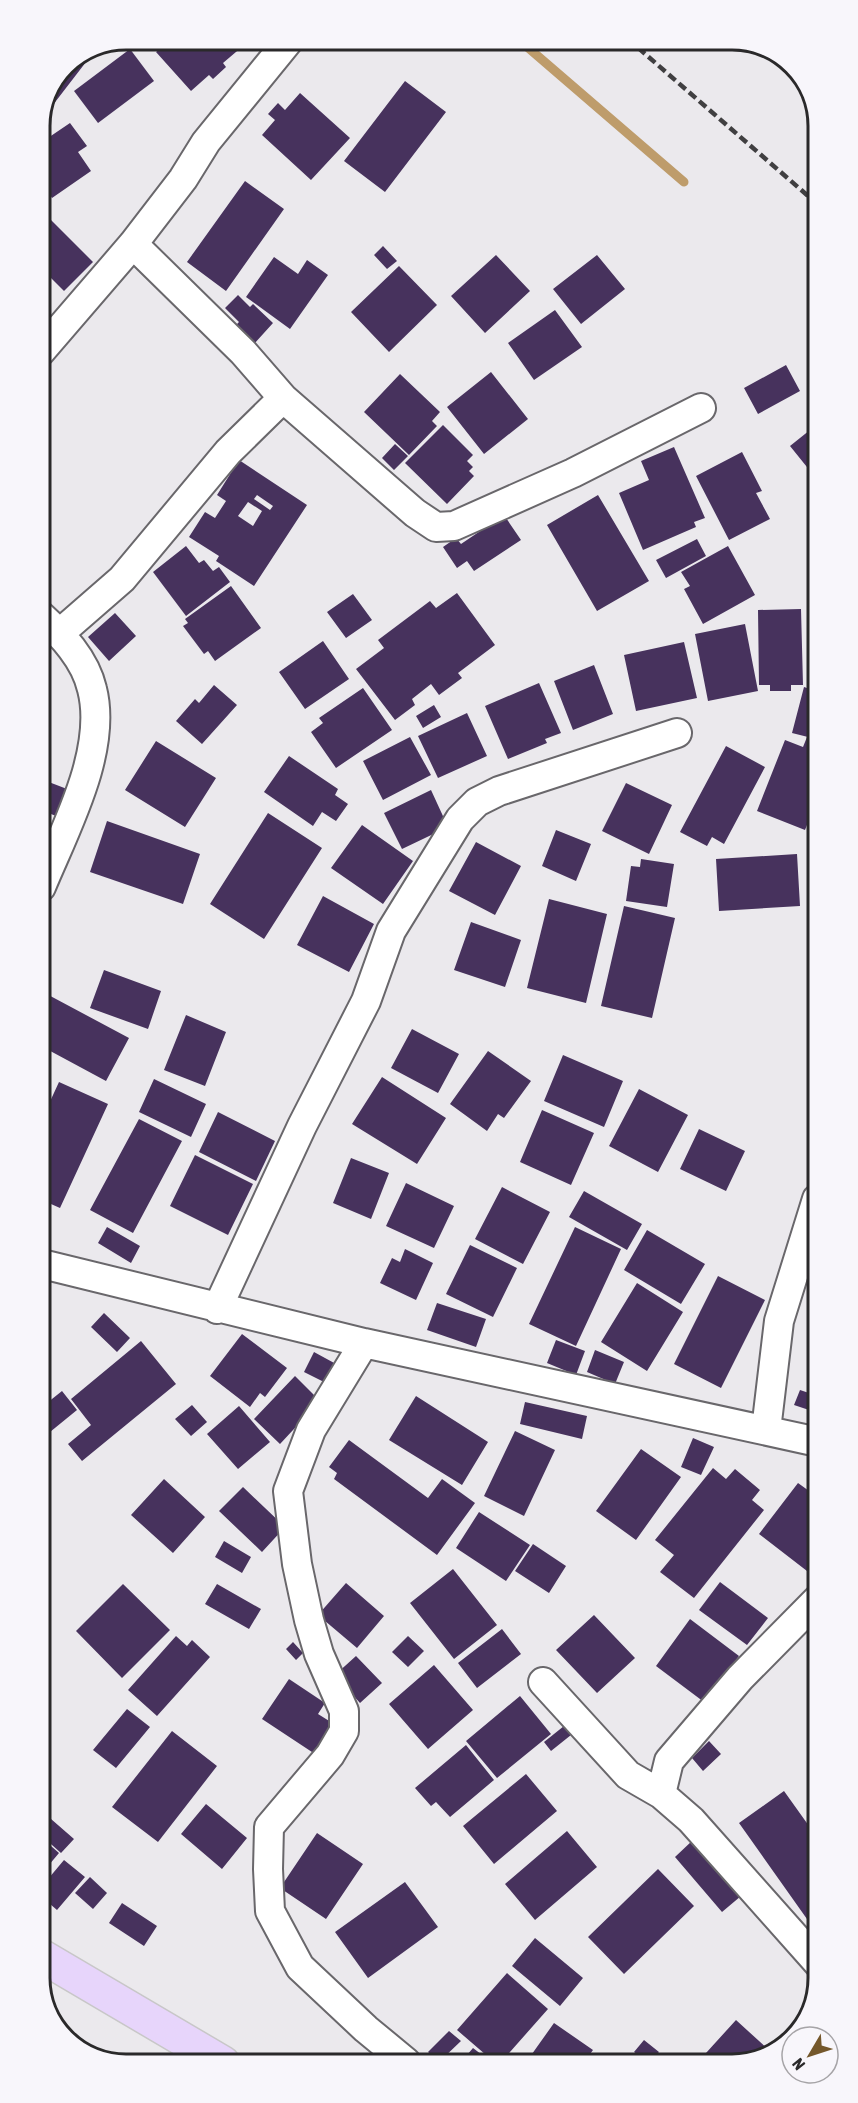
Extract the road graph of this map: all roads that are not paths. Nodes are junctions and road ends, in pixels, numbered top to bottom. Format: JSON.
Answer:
{"nodes":[{"id":1,"x":282,"y":49,"type":"edge"},
{"id":2,"x":133,"y":244,"type":"junction"},
{"id":3,"x":50,"y":341,"type":"edge"},
{"id":4,"x":283,"y":398,"type":"junction"},
{"id":5,"x":701,"y":408,"type":"dead end"},
{"id":6,"x":50,"y":624,"type":"edge"},
{"id":7,"x":677,"y":733,"type":"dead end"},
{"id":8,"x":50,"y":866,"type":"edge"},
{"id":9,"x":808,"y":1228,"type":"edge"},
{"id":10,"x":49,"y":1266,"type":"edge"},
{"id":11,"x":217,"y":1309,"type":"junction"},
{"id":12,"x":364,"y":1343,"type":"junction"},
{"id":13,"x":766,"y":1430,"type":"junction"},
{"id":14,"x":808,"y":1440,"type":"edge"},
{"id":15,"x":808,"y":1609,"type":"edge"},
{"id":16,"x":543,"y":1682,"type":"dead end"},
{"id":17,"x":661,"y":1794,"type":"junction"},
{"id":18,"x":808,"y":1952,"type":"edge"},
{"id":19,"x":49,"y":1961,"type":"edge"},
{"id":20,"x":206,"y":2053,"type":"edge"},
{"id":21,"x":396,"y":2053,"type":"edge"}],
"edges":[{"from":1,"to":2,"type":"street"},
{"from":2,"to":3,"type":"street"},
{"from":2,"to":4,"type":"street"},
{"from":4,"to":5,"type":"street"},
{"from":4,"to":6,"type":"street"},
{"from":6,"to":8,"type":"street"},
{"from":7,"to":11,"type":"street"},
{"from":9,"to":13,"type":"street"},
{"from":10,"to":11,"type":"street"},
{"from":11,"to":12,"type":"street"},
{"from":12,"to":13,"type":"street"},
{"from":12,"to":21,"type":"street"},
{"from":13,"to":14,"type":"street"},
{"from":15,"to":17,"type":"street"},
{"from":16,"to":17,"type":"street"},
{"from":17,"to":18,"type":"street"},
{"from":19,"to":20,"type":"main road"}]}
